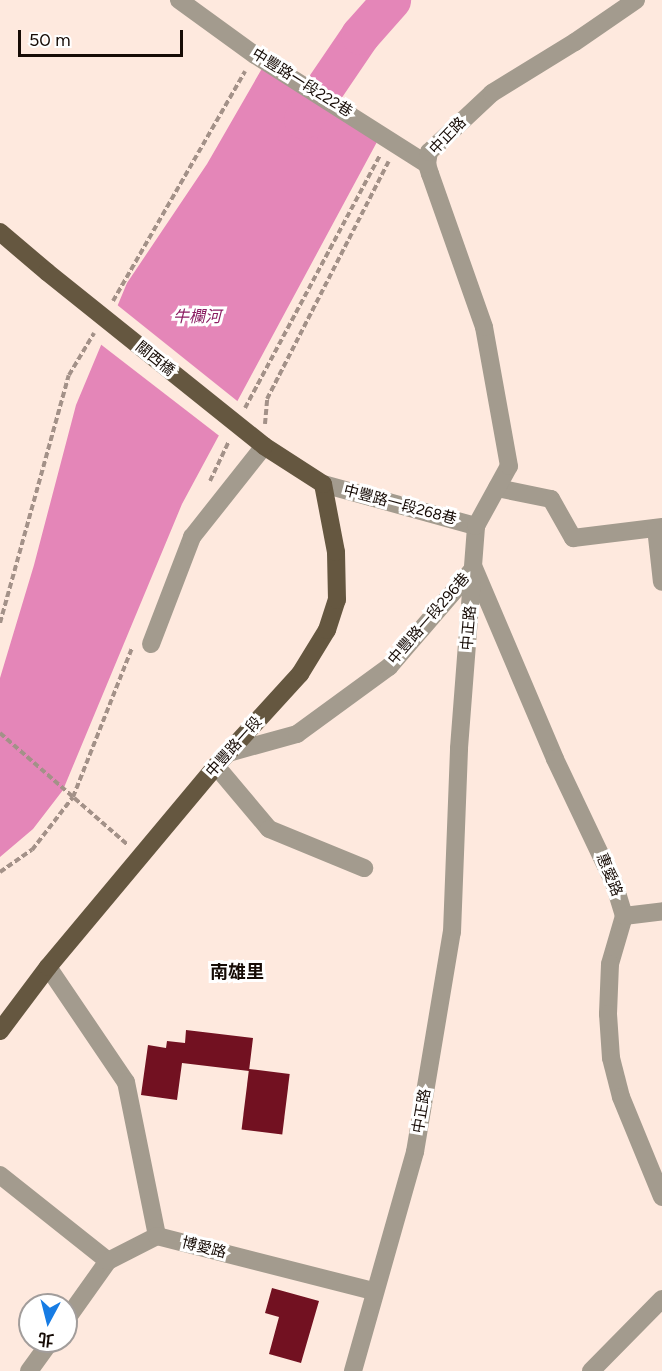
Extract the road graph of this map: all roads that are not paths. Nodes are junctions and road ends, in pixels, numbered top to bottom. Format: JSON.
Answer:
{"nodes":[{"id":1,"x":179,"y":0,"type":"edge"},
{"id":2,"x":636,"y":0,"type":"edge"},
{"id":3,"x":427,"y":164,"type":"junction"},
{"id":4,"x":0,"y":232,"type":"edge"},
{"id":5,"x":264,"y":446,"type":"junction"},
{"id":6,"x":323,"y":484,"type":"junction"},
{"id":7,"x":498,"y":488,"type":"junction"},
{"id":8,"x":476,"y":526,"type":"junction"},
{"id":9,"x":659,"y":528,"type":"edge"},
{"id":10,"x":474,"y":568,"type":"junction"},
{"id":11,"x":662,"y":582,"type":"edge"},
{"id":12,"x":151,"y":644,"type":"dead end"},
{"id":13,"x":222,"y":760,"type":"junction"},
{"id":14,"x":364,"y":868,"type":"dead end"},
{"id":15,"x":662,"y":910,"type":"edge"},
{"id":16,"x":624,"y":916,"type":"junction"},
{"id":17,"x":48,"y":966,"type":"junction"},
{"id":18,"x":0,"y":1031,"type":"edge"},
{"id":19,"x":0,"y":1175,"type":"edge"},
{"id":20,"x":662,"y":1197,"type":"edge"},
{"id":21,"x":157,"y":1236,"type":"junction"},
{"id":22,"x":108,"y":1261,"type":"junction"},
{"id":23,"x":374,"y":1291,"type":"junction"},
{"id":24,"x":662,"y":1299,"type":"edge"},
{"id":25,"x":78,"y":1303,"type":"edge"},
{"id":26,"x":42,"y":1353,"type":"edge"},
{"id":27,"x":29,"y":1371,"type":"edge"},
{"id":28,"x":353,"y":1371,"type":"edge"},
{"id":29,"x":591,"y":1371,"type":"edge"}],
"edges":[{"from":1,"to":3,"type":"street","name":"中豐路一段222巷"},
{"from":2,"to":3,"type":"street","name":"中正路"},
{"from":3,"to":7,"type":"street","name":"中正路"},
{"from":4,"to":5,"type":"main road","name":"關西橋","bridge":true},
{"from":5,"to":6,"type":"main road"},
{"from":5,"to":12,"type":"street"},
{"from":6,"to":8,"type":"street","name":"中豐路一段268巷"},
{"from":6,"to":13,"type":"main road","name":"中豐路一段"},
{"from":7,"to":8,"type":"street","name":"中正路"},
{"from":7,"to":9,"type":"street"},
{"from":8,"to":10,"type":"street","name":"中正路"},
{"from":9,"to":11,"type":"street"},
{"from":10,"to":13,"type":"street","name":"中豐路一段296巷"},
{"from":10,"to":16,"type":"street","name":"惠愛路"},
{"from":10,"to":23,"type":"street","name":"中正路"},
{"from":13,"to":14,"type":"street"},
{"from":13,"to":17,"type":"main road","name":"中豐路一段"},
{"from":15,"to":16,"type":"street"},
{"from":16,"to":20,"type":"street","name":"惠愛路"},
{"from":17,"to":18,"type":"main road","name":"中豐路一段"},
{"from":17,"to":21,"type":"street"},
{"from":19,"to":22,"type":"street"},
{"from":21,"to":22,"type":"street"},
{"from":21,"to":23,"type":"street","name":"博愛路"},
{"from":22,"to":25,"type":"street"},
{"from":23,"to":28,"type":"street","name":"中正路"},
{"from":24,"to":29,"type":"street"},
{"from":26,"to":27,"type":"street"}]}
